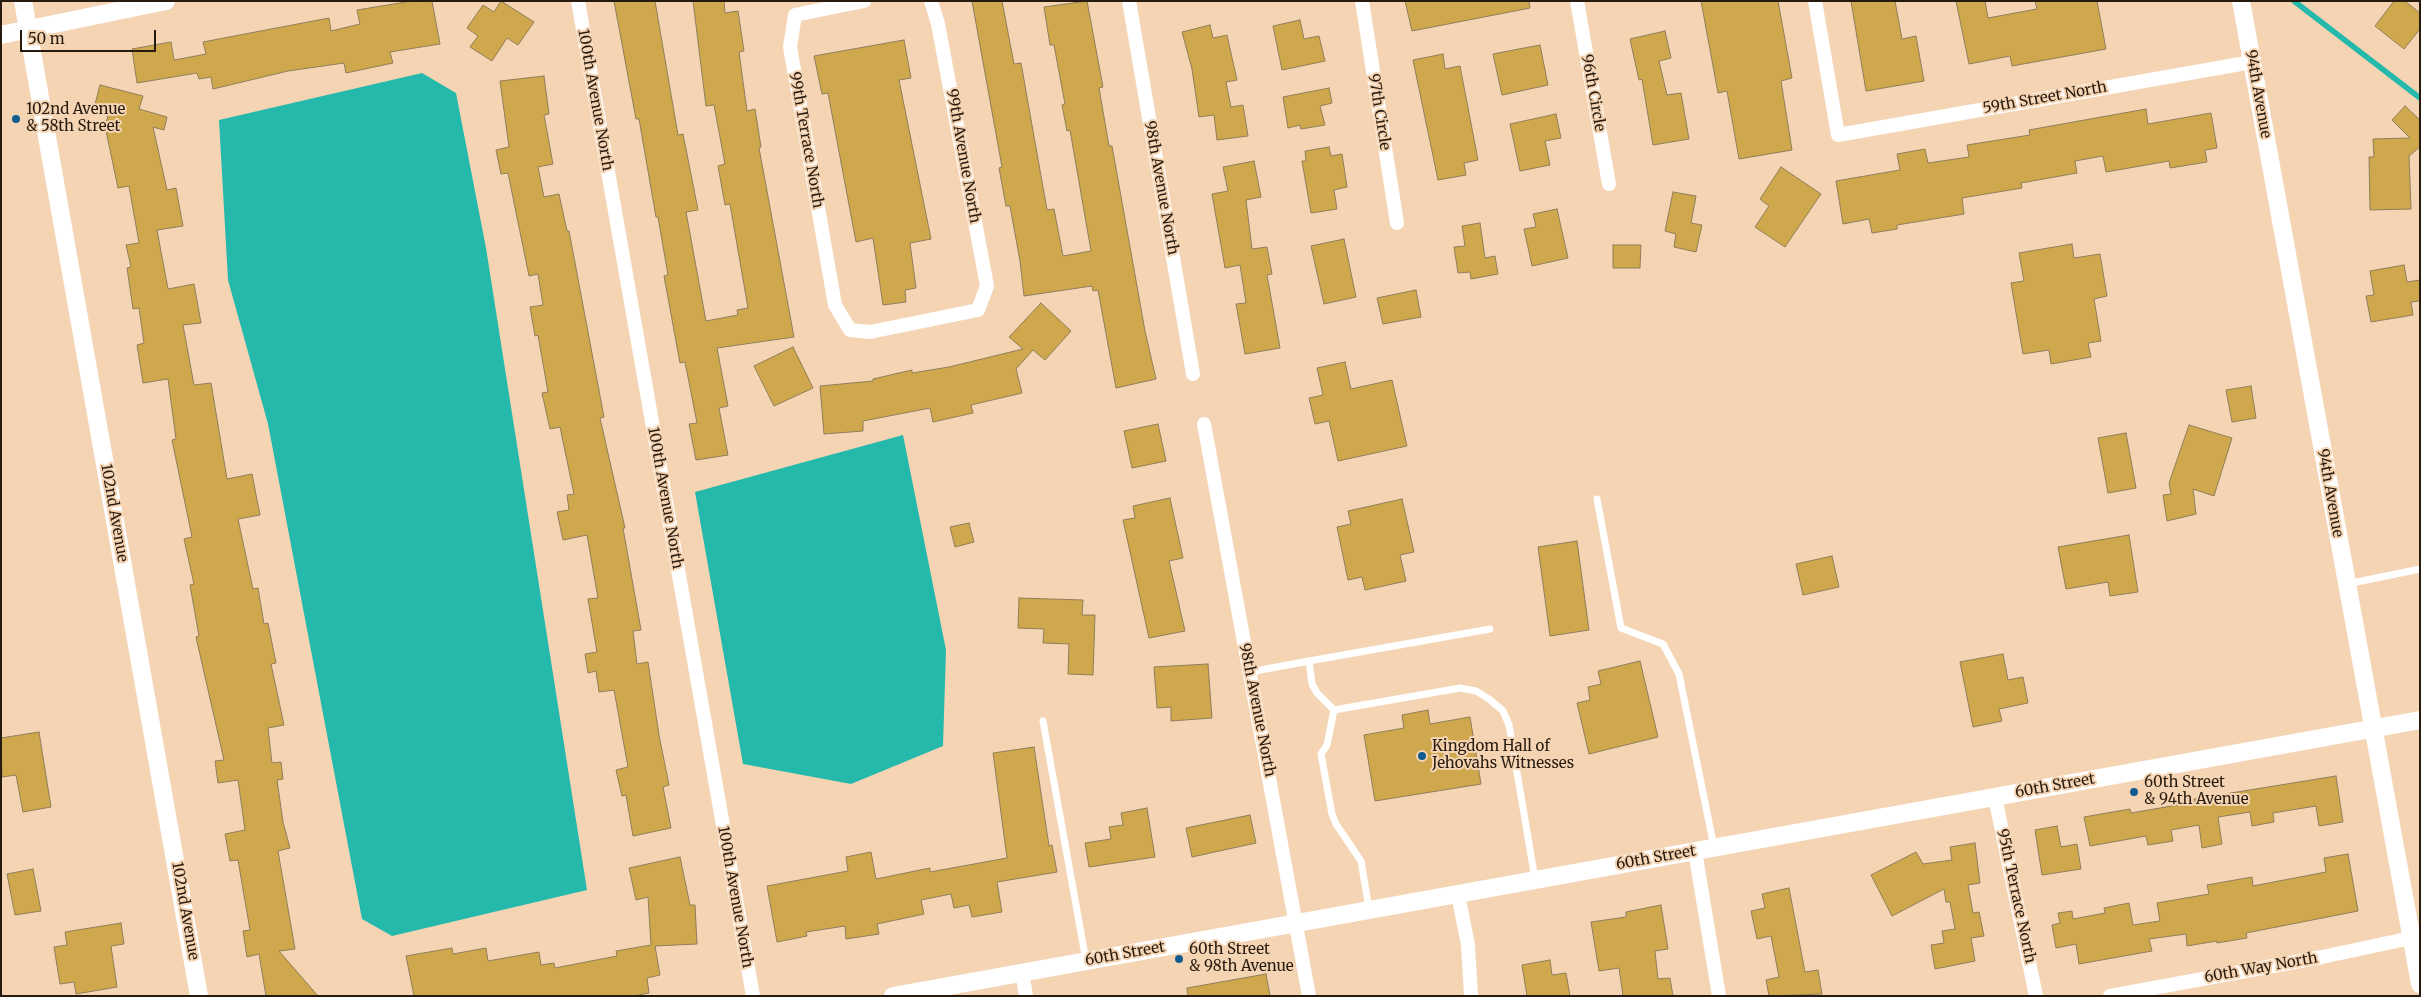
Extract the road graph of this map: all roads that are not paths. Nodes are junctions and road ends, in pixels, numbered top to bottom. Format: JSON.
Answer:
{"nodes":[{"id":1,"x":23,"y":1,"type":"edge"},
{"id":2,"x":166,"y":1,"type":"edge"},
{"id":3,"x":578,"y":1,"type":"edge"},
{"id":4,"x":864,"y":1,"type":"edge"},
{"id":5,"x":931,"y":1,"type":"edge"},
{"id":6,"x":1129,"y":1,"type":"edge"},
{"id":7,"x":1362,"y":1,"type":"edge"},
{"id":8,"x":1577,"y":1,"type":"edge"},
{"id":9,"x":1814,"y":1,"type":"edge"},
{"id":10,"x":2241,"y":1,"type":"edge"},
{"id":11,"x":839,"y":4,"type":"edge"},
{"id":12,"x":29,"y":29,"type":"junction"},
{"id":13,"x":1,"y":35,"type":"edge"},
{"id":14,"x":2252,"y":62,"type":"junction"},
{"id":15,"x":1609,"y":184,"type":"dead end"},
{"id":16,"x":1397,"y":223,"type":"dead end"},
{"id":17,"x":850,"y":330,"type":"joint"},
{"id":18,"x":1193,"y":374,"type":"dead end"},
{"id":19,"x":1204,"y":424,"type":"dead end"},
{"id":20,"x":1596,"y":499,"type":"dead end"},
{"id":21,"x":2420,"y":569,"type":"edge"},
{"id":22,"x":2346,"y":584,"type":"junction"},
{"id":23,"x":1490,"y":629,"type":"dead end"},
{"id":24,"x":1309,"y":661,"type":"junction"},
{"id":25,"x":1250,"y":672,"type":"junction"},
{"id":26,"x":1334,"y":710,"type":"junction"},
{"id":27,"x":2420,"y":720,"type":"edge"},
{"id":28,"x":1043,"y":721,"type":"dead end"},
{"id":29,"x":2373,"y":728,"type":"junction"},
{"id":30,"x":1995,"y":797,"type":"junction"},
{"id":31,"x":1714,"y":848,"type":"junction"},
{"id":32,"x":1695,"y":851,"type":"junction"},
{"id":33,"x":1535,"y":880,"type":"junction"},
{"id":34,"x":1458,"y":894,"type":"junction"},
{"id":35,"x":1369,"y":910,"type":"junction"},
{"id":36,"x":1296,"y":923,"type":"junction"},
{"id":37,"x":2411,"y":938,"type":"junction"},
{"id":38,"x":1086,"y":961,"type":"junction"},
{"id":39,"x":1022,"y":972,"type":"junction"},
{"id":40,"x":2420,"y":984,"type":"edge"},
{"id":41,"x":200,"y":996,"type":"edge"},
{"id":42,"x":753,"y":996,"type":"edge"},
{"id":43,"x":893,"y":996,"type":"edge"},
{"id":44,"x":1026,"y":996,"type":"edge"},
{"id":45,"x":1309,"y":996,"type":"edge"},
{"id":46,"x":1471,"y":996,"type":"edge"},
{"id":47,"x":1719,"y":996,"type":"edge"},
{"id":48,"x":2036,"y":996,"type":"edge"},
{"id":49,"x":2110,"y":996,"type":"edge"}],
"edges":[{"from":1,"to":12,"type":"street","name":"102nd Avenue"},
{"from":2,"to":12,"type":"street"},
{"from":3,"to":42,"type":"street","name":"100th Avenue North"},
{"from":4,"to":11,"type":"street","name":"99th Terrace North"},
{"from":5,"to":17,"type":"street","name":"99th Avenue North"},
{"from":6,"to":18,"type":"street","name":"98th Avenue North"},
{"from":7,"to":16,"type":"street","name":"97th Circle"},
{"from":8,"to":15,"type":"street","name":"96th Circle"},
{"from":9,"to":14,"type":"street","name":"59th Street North"},
{"from":10,"to":14,"type":"street","name":"94th Avenue"},
{"from":11,"to":17,"type":"street","name":"99th Terrace North"},
{"from":12,"to":13,"type":"street"},
{"from":12,"to":41,"type":"street","name":"102nd Avenue"},
{"from":14,"to":22,"type":"street","name":"94th Avenue"},
{"from":19,"to":25,"type":"street","name":"98th Avenue North"},
{"from":20,"to":31,"type":"lane"},
{"from":21,"to":22,"type":"lane"},
{"from":22,"to":29,"type":"street","name":"94th Avenue"},
{"from":23,"to":24,"type":"lane"},
{"from":24,"to":25,"type":"lane"},
{"from":24,"to":26,"type":"lane"},
{"from":25,"to":36,"type":"street","name":"98th Avenue North"},
{"from":26,"to":33,"type":"lane"},
{"from":26,"to":35,"type":"lane"},
{"from":27,"to":29,"type":"street","name":"60th Street"},
{"from":28,"to":38,"type":"lane"},
{"from":29,"to":30,"type":"street","name":"60th Street"},
{"from":29,"to":37,"type":"street","name":"94th Avenue"},
{"from":30,"to":31,"type":"street","name":"60th Street"},
{"from":30,"to":48,"type":"street","name":"95th Terrace North"},
{"from":31,"to":32,"type":"street","name":"60th Street"},
{"from":32,"to":33,"type":"street","name":"60th Street"},
{"from":32,"to":47,"type":"street"},
{"from":33,"to":34,"type":"street","name":"60th Street"},
{"from":34,"to":35,"type":"street","name":"60th Street"},
{"from":34,"to":46,"type":"street"},
{"from":35,"to":36,"type":"street","name":"60th Street"},
{"from":36,"to":38,"type":"street","name":"60th Street"},
{"from":36,"to":45,"type":"street","name":"98th Avenue North"},
{"from":37,"to":40,"type":"street","name":"94th Avenue"},
{"from":37,"to":49,"type":"street","name":"60th Way North"},
{"from":38,"to":39,"type":"street","name":"60th Street"},
{"from":39,"to":43,"type":"street","name":"60th Street"},
{"from":39,"to":44,"type":"street"}]}
